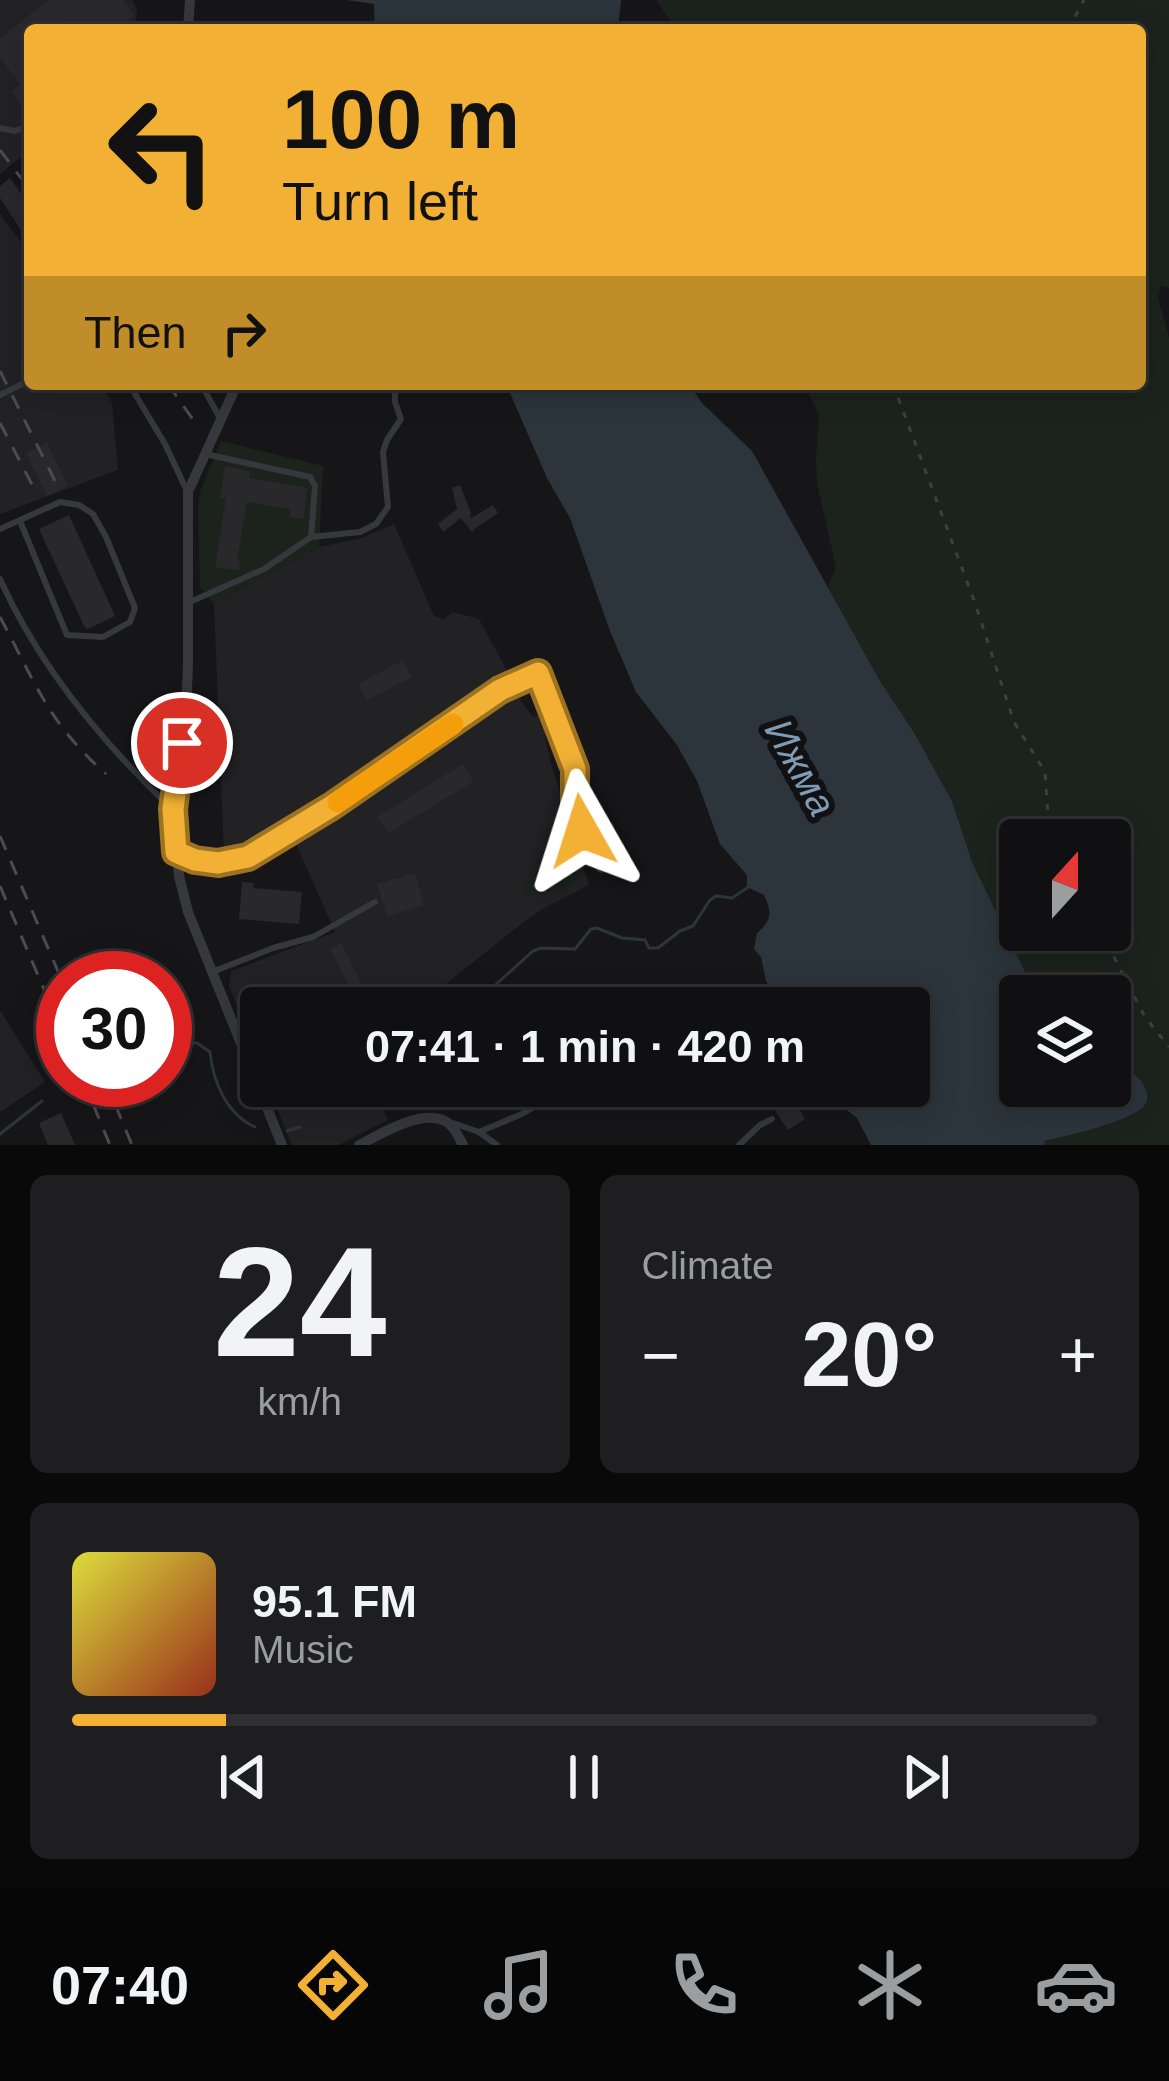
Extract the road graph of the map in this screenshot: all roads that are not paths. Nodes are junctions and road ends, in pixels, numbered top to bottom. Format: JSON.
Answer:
{"nodes":[{"id":1,"x":133,"y":390,"type":"edge"},
{"id":2,"x":204,"y":390,"type":"edge"},
{"id":3,"x":235,"y":390,"type":"edge"},
{"id":4,"x":394,"y":390,"type":"edge"},
{"id":5,"x":221,"y":422,"type":"junction"},
{"id":6,"x":205,"y":454,"type":"junction"},
{"id":7,"x":188,"y":492,"type":"junction"},
{"id":8,"x":20,"y":521,"type":"junction"},
{"id":9,"x":0,"y":530,"type":"edge"},
{"id":10,"x":311,"y":537,"type":"junction"},
{"id":11,"x":0,"y":579,"type":"edge"},
{"id":12,"x":190,"y":602,"type":"junction"},
{"id":13,"x":173,"y":809,"type":"junction"},
{"id":14,"x":590,"y":851,"type":"dead end"},
{"id":15,"x":176,"y":852,"type":"junction"},
{"id":16,"x":375,"y":902,"type":"dead end"},
{"id":17,"x":212,"y":972,"type":"junction"},
{"id":18,"x":533,"y":1107,"type":"edge"},
{"id":19,"x":772,"y":1119,"type":"dead end"},
{"id":20,"x":443,"y":1120,"type":"junction"},
{"id":21,"x":479,"y":1132,"type":"junction"},
{"id":22,"x":282,"y":1145,"type":"edge"},
{"id":23,"x":359,"y":1145,"type":"edge"},
{"id":24,"x":463,"y":1145,"type":"edge"},
{"id":25,"x":497,"y":1145,"type":"edge"},
{"id":26,"x":739,"y":1145,"type":"edge"}],
"edges":[{"from":1,"to":7,"type":"lane"},
{"from":2,"to":5,"type":"lane"},
{"from":3,"to":5,"type":"street"},
{"from":4,"to":10,"type":"lane"},
{"from":5,"to":6,"type":"street"},
{"from":6,"to":7,"type":"street"},
{"from":6,"to":10,"type":"lane"},
{"from":7,"to":12,"type":"street"},
{"from":8,"to":8,"type":"lane"},
{"from":8,"to":9,"type":"lane"},
{"from":10,"to":12,"type":"lane"},
{"from":11,"to":13,"type":"lane"},
{"from":12,"to":13,"type":"street"},
{"from":13,"to":15,"type":"street"},
{"from":14,"to":15,"type":"street"},
{"from":15,"to":17,"type":"street"},
{"from":16,"to":17,"type":"lane"},
{"from":17,"to":22,"type":"street"},
{"from":18,"to":21,"type":"lane"},
{"from":19,"to":26,"type":"lane"},
{"from":20,"to":21,"type":"lane"},
{"from":20,"to":23,"type":"street"},
{"from":20,"to":24,"type":"street"},
{"from":21,"to":25,"type":"lane"}]}
